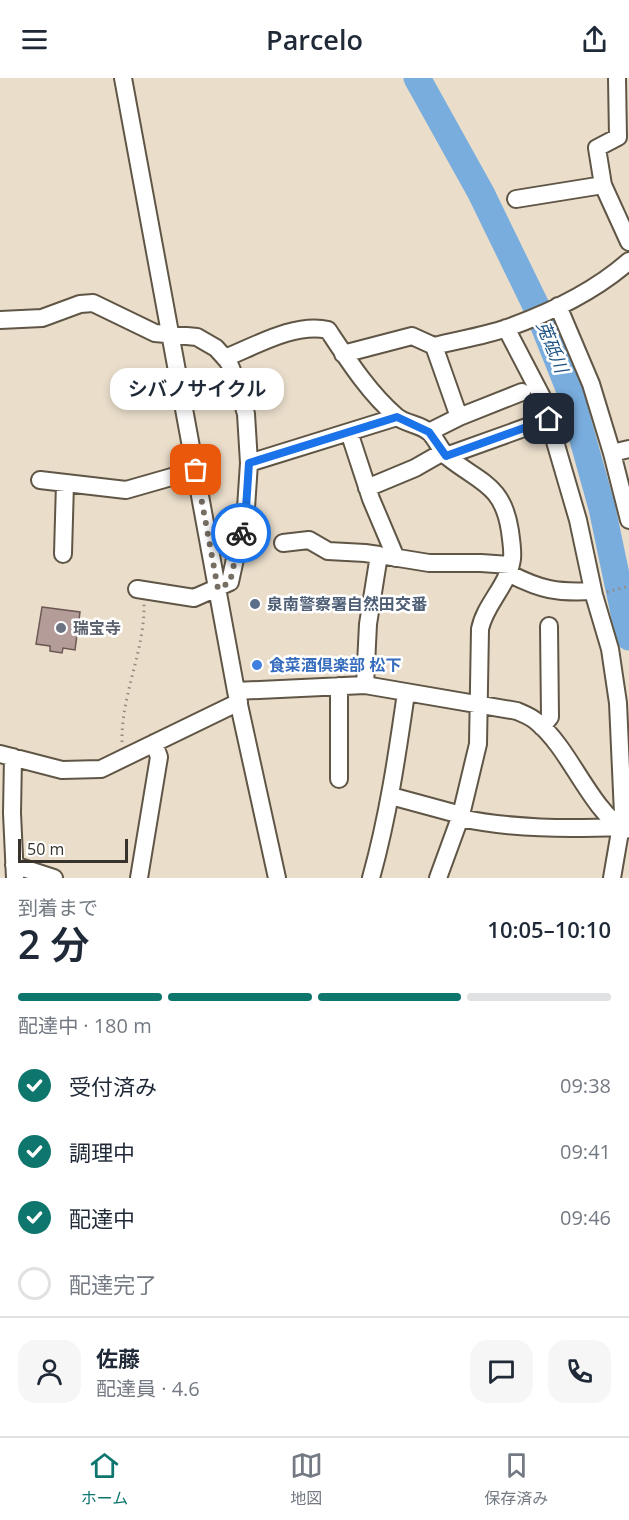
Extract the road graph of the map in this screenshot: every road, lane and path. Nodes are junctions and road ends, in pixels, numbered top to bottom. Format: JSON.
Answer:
{"nodes":[{"id":1,"x":123,"y":78,"type":"edge"},
{"id":2,"x":617,"y":78,"type":"edge"},
{"id":3,"x":603,"y":185,"type":"junction"},
{"id":4,"x":516,"y":199,"type":"dead end"},
{"id":5,"x":629,"y":242,"type":"edge"},
{"id":6,"x":629,"y":261,"type":"edge"},
{"id":7,"x":558,"y":306,"type":"junction"},
{"id":8,"x":0,"y":320,"type":"edge"},
{"id":9,"x":506,"y":328,"type":"junction"},
{"id":10,"x":171,"y":334,"type":"junction"},
{"id":11,"x":434,"y":346,"type":"junction"},
{"id":12,"x":343,"y":354,"type":"junction"},
{"id":13,"x":225,"y":358,"type":"junction"},
{"id":14,"x":522,"y":392,"type":"dead end"},
{"id":15,"x":397,"y":417,"type":"junction"},
{"id":16,"x":459,"y":417,"type":"junction"},
{"id":17,"x":549,"y":419,"type":"junction"},
{"id":18,"x":349,"y":432,"type":"junction"},
{"id":19,"x":429,"y":432,"type":"junction"},
{"id":20,"x":629,"y":449,"type":"edge"},
{"id":21,"x":612,"y":453,"type":"junction"},
{"id":22,"x":445,"y":454,"type":"junction"},
{"id":23,"x":249,"y":463,"type":"junction"},
{"id":24,"x":196,"y":470,"type":"junction"},
{"id":25,"x":40,"y":480,"type":"dead end"},
{"id":26,"x":65,"y":483,"type":"junction"},
{"id":27,"x":367,"y":488,"type":"junction"},
{"id":28,"x":629,"y":520,"type":"edge"},
{"id":29,"x":284,"y":543,"type":"dead end"},
{"id":30,"x":63,"y":555,"type":"dead end"},
{"id":31,"x":379,"y":555,"type":"junction"},
{"id":32,"x":396,"y":558,"type":"junction"},
{"id":33,"x":509,"y":569,"type":"junction"},
{"id":34,"x":629,"y":586,"type":"edge"},
{"id":35,"x":218,"y":589,"type":"junction"},
{"id":36,"x":140,"y":590,"type":"joint"},
{"id":37,"x":594,"y":593,"type":"junction"},
{"id":38,"x":549,"y":626,"type":"dead end"},
{"id":39,"x":365,"y":685,"type":"junction"},
{"id":40,"x":339,"y":686,"type":"junction"},
{"id":41,"x":406,"y":693,"type":"junction"},
{"id":42,"x":238,"y":697,"type":"junction"},
{"id":43,"x":479,"y":703,"type":"junction"},
{"id":44,"x":542,"y":727,"type":"junction"},
{"id":45,"x":154,"y":742,"type":"junction"},
{"id":46,"x":7,"y":756,"type":"edge"},
{"id":47,"x":123,"y":758,"type":"junction"},
{"id":48,"x":339,"y":779,"type":"dead end"},
{"id":49,"x":391,"y":796,"type":"junction"},
{"id":50,"x":460,"y":817,"type":"junction"},
{"id":51,"x":625,"y":829,"type":"edge"},
{"id":52,"x":14,"y":872,"type":"edge"},
{"id":53,"x":54,"y":878,"type":"edge"},
{"id":54,"x":139,"y":878,"type":"edge"},
{"id":55,"x":277,"y":878,"type":"edge"},
{"id":56,"x":370,"y":878,"type":"edge"},
{"id":57,"x":438,"y":878,"type":"edge"},
{"id":58,"x":612,"y":878,"type":"edge"}],
"edges":[{"from":1,"to":10,"type":"street"},
{"from":2,"to":3,"type":"street"},
{"from":3,"to":4,"type":"street"},
{"from":3,"to":5,"type":"street"},
{"from":6,"to":7,"type":"street"},
{"from":7,"to":9,"type":"street"},
{"from":7,"to":21,"type":"street"},
{"from":8,"to":10,"type":"street"},
{"from":9,"to":11,"type":"street"},
{"from":9,"to":17,"type":"street"},
{"from":10,"to":13,"type":"street"},
{"from":10,"to":24,"type":"street"},
{"from":11,"to":12,"type":"street"},
{"from":11,"to":16,"type":"street"},
{"from":12,"to":13,"type":"street"},
{"from":12,"to":15,"type":"street"},
{"from":13,"to":23,"type":"street"},
{"from":14,"to":16,"type":"street"},
{"from":15,"to":18,"type":"street"},
{"from":15,"to":19,"type":"street"},
{"from":16,"to":19,"type":"street"},
{"from":17,"to":22,"type":"street"},
{"from":17,"to":37,"type":"street"},
{"from":18,"to":23,"type":"street"},
{"from":18,"to":27,"type":"street"},
{"from":19,"to":22,"type":"street"},
{"from":20,"to":21,"type":"street"},
{"from":21,"to":28,"type":"street"},
{"from":22,"to":27,"type":"street"},
{"from":22,"to":33,"type":"street"},
{"from":23,"to":35,"type":"street"},
{"from":24,"to":26,"type":"street"},
{"from":24,"to":35,"type":"street"},
{"from":25,"to":26,"type":"street"},
{"from":26,"to":30,"type":"street"},
{"from":27,"to":32,"type":"street"},
{"from":29,"to":31,"type":"street"},
{"from":31,"to":32,"type":"street"},
{"from":31,"to":39,"type":"street"},
{"from":32,"to":33,"type":"street"},
{"from":33,"to":37,"type":"street"},
{"from":33,"to":43,"type":"street"},
{"from":34,"to":37,"type":"path"},
{"from":35,"to":36,"type":"street"},
{"from":35,"to":42,"type":"street"},
{"from":36,"to":47,"type":"path"},
{"from":37,"to":51,"type":"street"},
{"from":38,"to":44,"type":"street"},
{"from":39,"to":40,"type":"street"},
{"from":39,"to":41,"type":"street"},
{"from":40,"to":42,"type":"street"},
{"from":40,"to":48,"type":"street"},
{"from":41,"to":43,"type":"street"},
{"from":41,"to":49,"type":"street"},
{"from":42,"to":45,"type":"street"},
{"from":42,"to":55,"type":"street"},
{"from":43,"to":44,"type":"street"},
{"from":43,"to":50,"type":"street"},
{"from":44,"to":51,"type":"street"},
{"from":45,"to":47,"type":"street"},
{"from":45,"to":54,"type":"street"},
{"from":46,"to":47,"type":"street"},
{"from":46,"to":52,"type":"street"},
{"from":49,"to":50,"type":"street"},
{"from":49,"to":56,"type":"street"},
{"from":50,"to":51,"type":"street"},
{"from":50,"to":57,"type":"street"},
{"from":51,"to":58,"type":"street"},
{"from":52,"to":53,"type":"street"}]}
